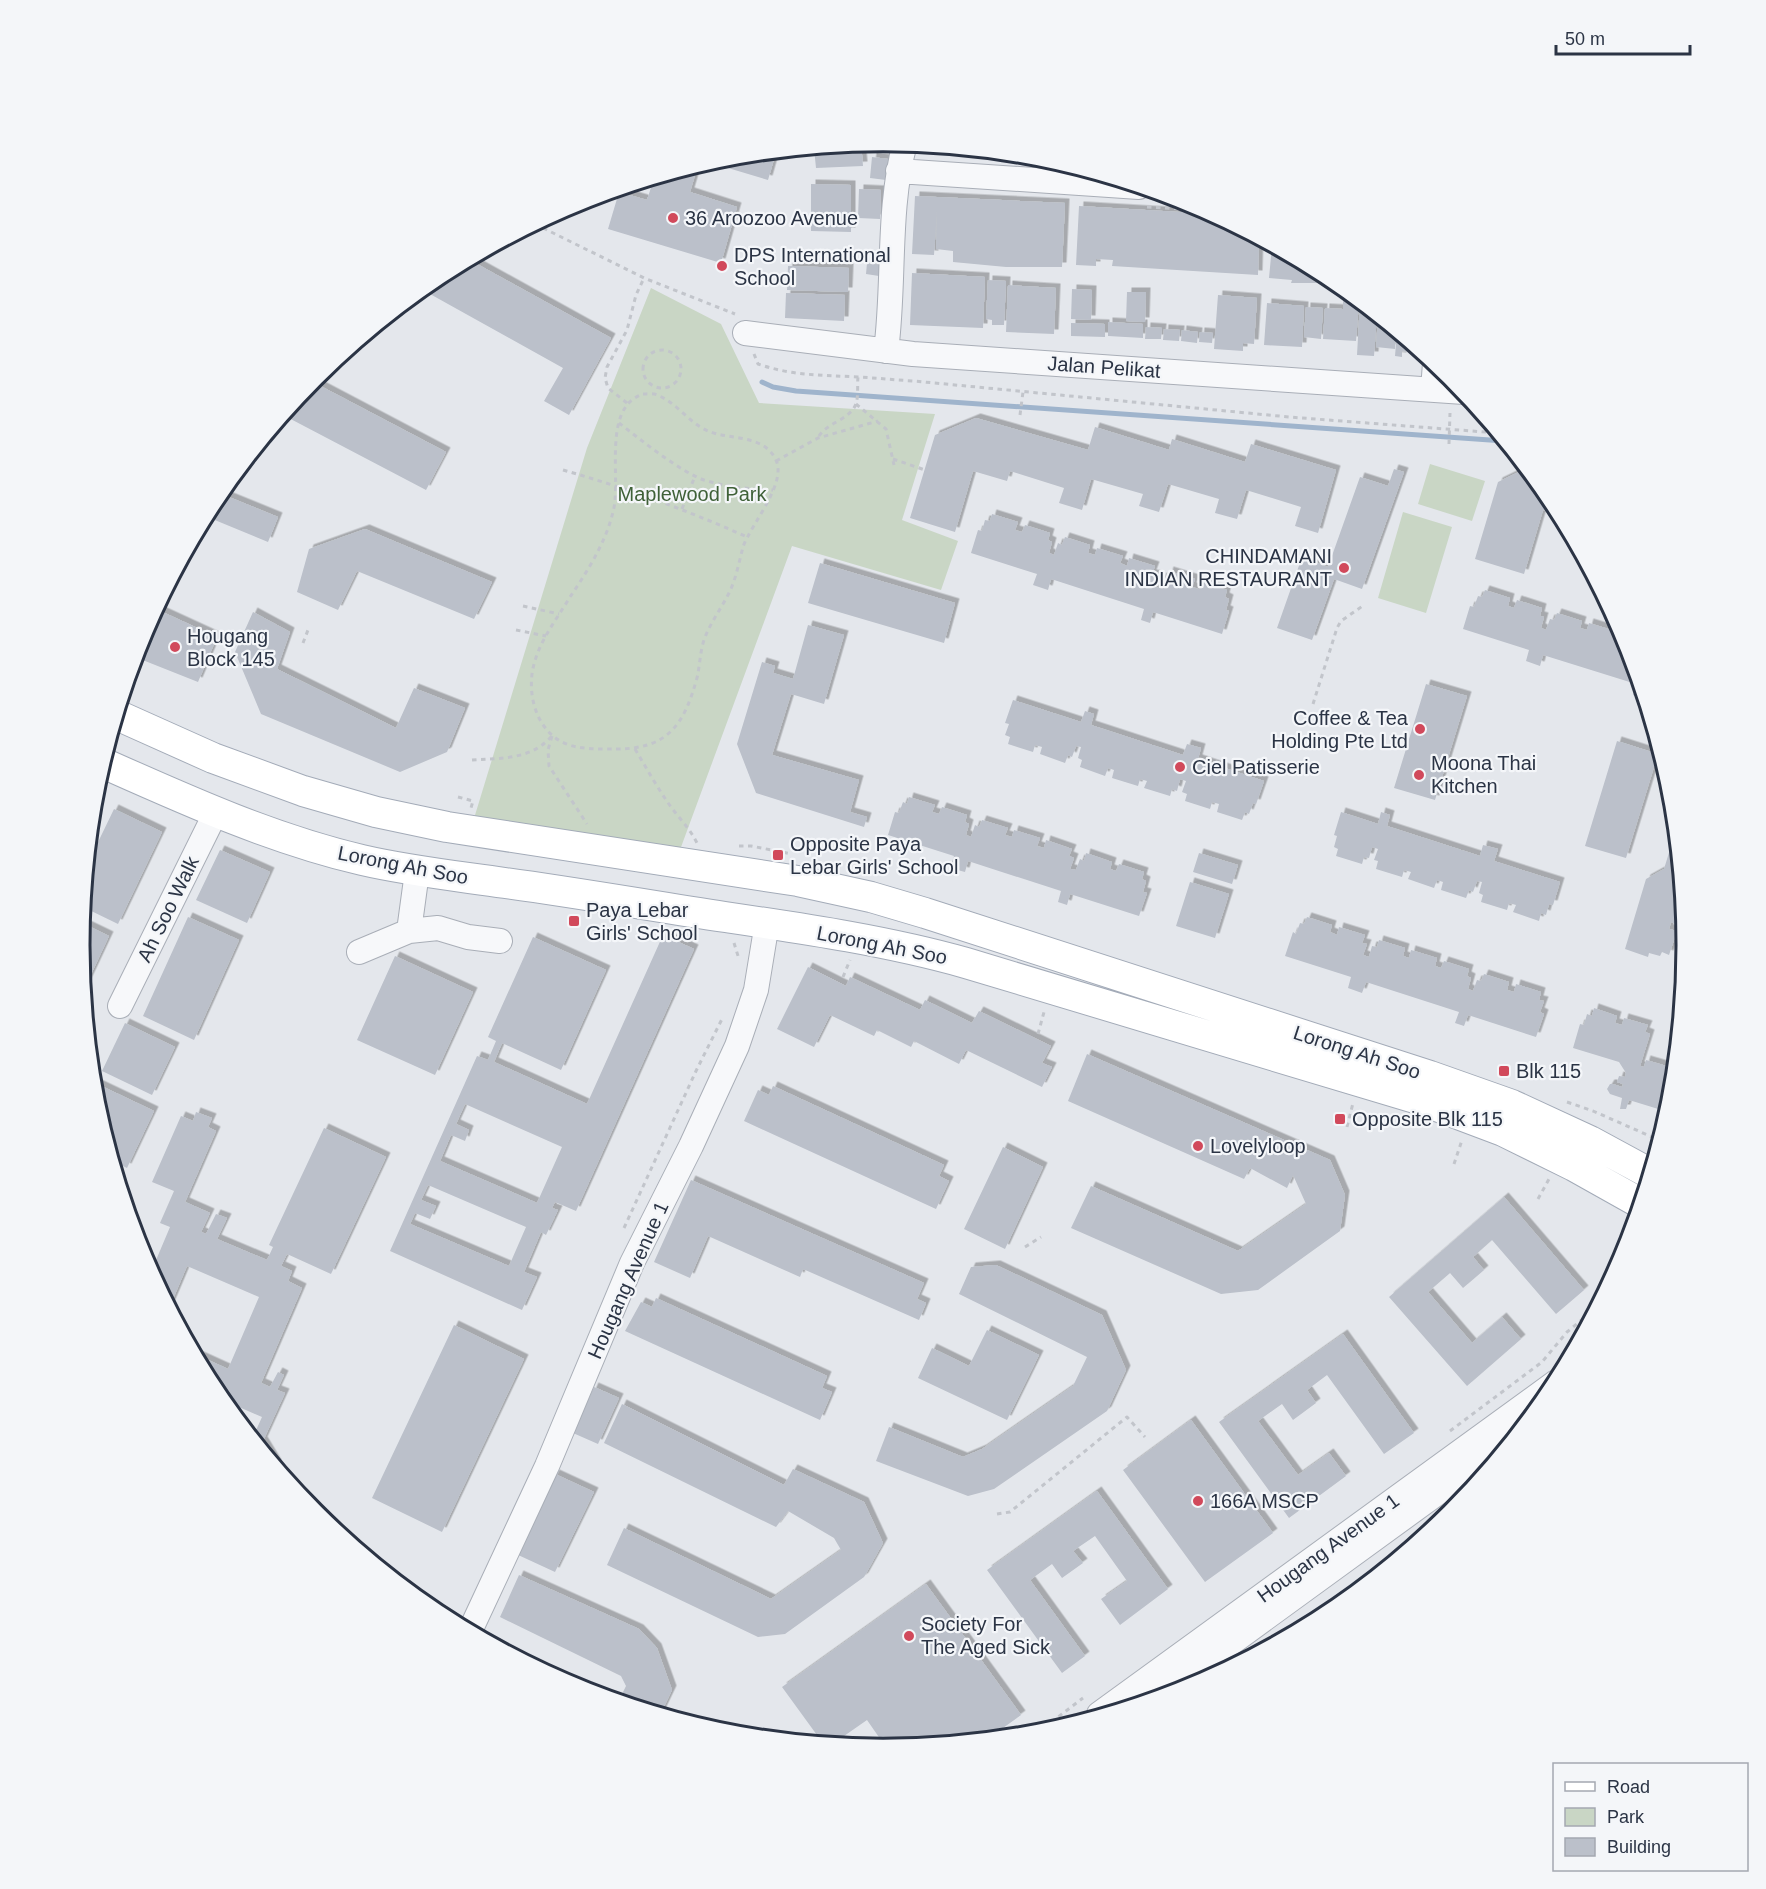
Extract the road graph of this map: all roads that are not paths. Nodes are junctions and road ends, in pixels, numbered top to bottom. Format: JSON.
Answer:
{"nodes":[{"id":1,"x":903,"y":152,"type":"edge"},
{"id":2,"x":898,"y":171,"type":"junction"},
{"id":3,"x":1108,"y":185,"type":"edge"},
{"id":4,"x":746,"y":333,"type":"dead end"},
{"id":5,"x":886,"y":351,"type":"junction"},
{"id":6,"x":1434,"y":375,"type":"edge"},
{"id":7,"x":1433,"y":390,"type":"junction"},
{"id":8,"x":1451,"y":391,"type":"edge"},
{"id":9,"x":124,"y":717,"type":"edge"},
{"id":10,"x":111,"y":766,"type":"edge"},
{"id":11,"x":216,"y":812,"type":"junction"},
{"id":12,"x":417,"y":872,"type":"junction"},
{"id":13,"x":767,"y":923,"type":"junction"},
{"id":14,"x":974,"y":928,"type":"junction"},
{"id":15,"x":409,"y":931,"type":"junction"},
{"id":16,"x":500,"y":941,"type":"dead end"},
{"id":17,"x":359,"y":952,"type":"dead end"},
{"id":18,"x":966,"y":963,"type":"junction"},
{"id":19,"x":120,"y":1006,"type":"dead end"},
{"id":20,"x":1643,"y":1170,"type":"edge"},
{"id":21,"x":1630,"y":1210,"type":"edge"},
{"id":22,"x":1532,"y":1399,"type":"edge"},
{"id":23,"x":1488,"y":1456,"type":"edge"},
{"id":24,"x":474,"y":1623,"type":"edge"},
{"id":25,"x":1183,"y":1678,"type":"edge"},
{"id":26,"x":1096,"y":1704,"type":"edge"}],
"edges":[{"from":1,"to":2,"type":"street"},
{"from":2,"to":3,"type":"street"},
{"from":2,"to":5,"type":"street"},
{"from":4,"to":5,"type":"street","name":"Jalan Pelikat"},
{"from":5,"to":7,"type":"street","name":"Jalan Pelikat"},
{"from":6,"to":7,"type":"street"},
{"from":7,"to":8,"type":"street","name":"Jalan Pelikat"},
{"from":9,"to":14,"type":"main road","name":"Lorong Ah Soo"},
{"from":10,"to":11,"type":"main road","name":"Lorong Ah Soo"},
{"from":11,"to":12,"type":"main road","name":"Lorong Ah Soo"},
{"from":11,"to":19,"type":"street","name":"Ah Soo Walk"},
{"from":12,"to":13,"type":"main road","name":"Lorong Ah Soo"},
{"from":12,"to":15,"type":"street"},
{"from":13,"to":18,"type":"main road","name":"Lorong Ah Soo"},
{"from":13,"to":24,"type":"street","name":"Hougang Avenue 1"},
{"from":14,"to":18,"type":"main road"},
{"from":14,"to":20,"type":"main road","name":"Lorong Ah Soo"},
{"from":15,"to":16,"type":"street"},
{"from":15,"to":17,"type":"street"},
{"from":18,"to":21,"type":"main road","name":"Lorong Ah Soo"},
{"from":22,"to":26,"type":"street","name":"Hougang Avenue 1"},
{"from":23,"to":25,"type":"street","name":"Hougang Avenue 1"}]}
